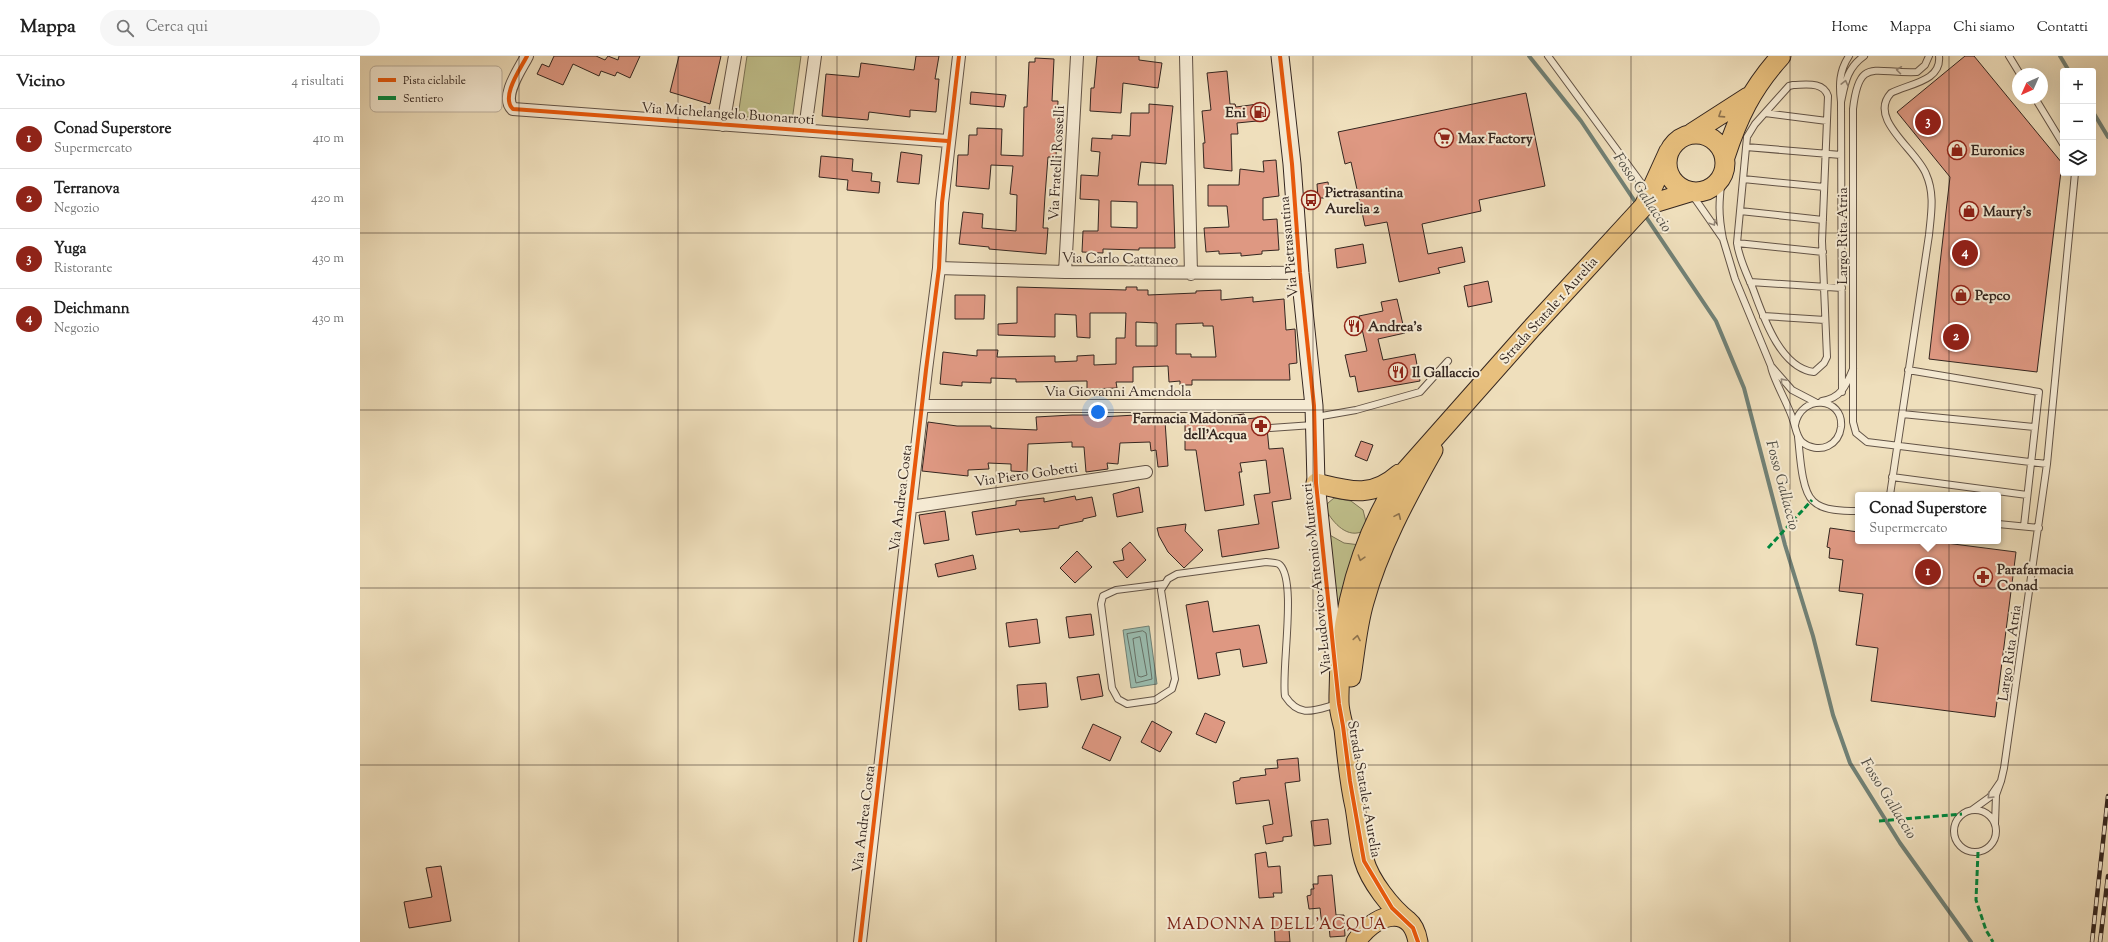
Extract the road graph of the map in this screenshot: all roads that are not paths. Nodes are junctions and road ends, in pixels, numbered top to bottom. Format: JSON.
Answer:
{"nodes":[{"id":1,"x":527,"y":56,"type":"edge"},
{"id":2,"x":735,"y":56,"type":"edge"},
{"id":3,"x":816,"y":56,"type":"edge"},
{"id":4,"x":960,"y":56,"type":"edge"},
{"id":5,"x":1077,"y":56,"type":"edge"},
{"id":6,"x":1186,"y":56,"type":"edge"},
{"id":7,"x":1280,"y":56,"type":"edge"},
{"id":8,"x":1548,"y":56,"type":"edge"},
{"id":9,"x":1781,"y":56,"type":"edge"},
{"id":10,"x":1849,"y":56,"type":"edge"},
{"id":11,"x":1864,"y":56,"type":"edge"},
{"id":12,"x":1929,"y":56,"type":"edge"},
{"id":13,"x":1939,"y":56,"type":"edge"},
{"id":14,"x":2009,"y":56,"type":"edge"},
{"id":15,"x":2016,"y":68,"type":"edge"},
{"id":16,"x":1750,"y":96,"type":"junction"},
{"id":17,"x":1841,"y":102,"type":"junction"},
{"id":18,"x":2039,"y":104,"type":"edge"},
{"id":19,"x":1765,"y":113,"type":"junction"},
{"id":20,"x":1827,"y":121,"type":"junction"},
{"id":21,"x":723,"y":125,"type":"junction"},
{"id":22,"x":805,"y":129,"type":"junction"},
{"id":23,"x":1692,"y":133,"type":"junction"},
{"id":24,"x":2061,"y":140,"type":"edge"},
{"id":25,"x":948,"y":141,"type":"junction"},
{"id":26,"x":1746,"y":147,"type":"junction"},
{"id":27,"x":1669,"y":151,"type":"junction"},
{"id":28,"x":1825,"y":154,"type":"junction"},
{"id":29,"x":1841,"y":155,"type":"junction"},
{"id":30,"x":1725,"y":157,"type":"junction"},
{"id":31,"x":1722,"y":176,"type":"junction"},
{"id":32,"x":2075,"y":176,"type":"edge"},
{"id":33,"x":1743,"y":179,"type":"junction"},
{"id":34,"x":1642,"y":184,"type":"dead end"},
{"id":35,"x":1824,"y":187,"type":"junction"},
{"id":36,"x":1690,"y":192,"type":"junction"},
{"id":37,"x":1644,"y":206,"type":"junction"},
{"id":38,"x":1740,"y":211,"type":"junction"},
{"id":39,"x":1823,"y":220,"type":"junction"},
{"id":40,"x":1723,"y":239,"type":"junction"},
{"id":41,"x":1737,"y":243,"type":"junction"},
{"id":42,"x":1822,"y":252,"type":"junction"},
{"id":43,"x":940,"y":268,"type":"junction"},
{"id":44,"x":1065,"y":272,"type":"junction"},
{"id":45,"x":1300,"y":273,"type":"junction"},
{"id":46,"x":1191,"y":274,"type":"junction"},
{"id":47,"x":1750,"y":282,"type":"junction"},
{"id":48,"x":1824,"y":287,"type":"junction"},
{"id":49,"x":1842,"y":288,"type":"junction"},
{"id":50,"x":1763,"y":316,"type":"junction"},
{"id":51,"x":1825,"y":320,"type":"junction"},
{"id":52,"x":1448,"y":361,"type":"dead end"},
{"id":53,"x":1771,"y":366,"type":"junction"},
{"id":54,"x":1854,"y":366,"type":"junction"},
{"id":55,"x":1908,"y":370,"type":"junction"},
{"id":56,"x":1842,"y":392,"type":"junction"},
{"id":57,"x":1816,"y":402,"type":"junction"},
{"id":58,"x":922,"y":406,"type":"junction"},
{"id":59,"x":1902,"y":414,"type":"junction"},
{"id":60,"x":1453,"y":416,"type":"junction"},
{"id":61,"x":1314,"y":421,"type":"junction"},
{"id":62,"x":1795,"y":424,"type":"junction"},
{"id":63,"x":1270,"y":428,"type":"dead end"},
{"id":64,"x":2035,"y":428,"type":"junction"},
{"id":65,"x":1798,"y":437,"type":"junction"},
{"id":66,"x":1897,"y":445,"type":"junction"},
{"id":67,"x":2031,"y":461,"type":"junction"},
{"id":68,"x":1411,"y":463,"type":"junction"},
{"id":69,"x":2047,"y":464,"type":"junction"},
{"id":70,"x":1146,"y":472,"type":"dead end"},
{"id":71,"x":1892,"y":477,"type":"junction"},
{"id":72,"x":1316,"y":483,"type":"junction"},
{"id":73,"x":1890,"y":492,"type":"edge"},
{"id":74,"x":2027,"y":495,"type":"junction"},
{"id":75,"x":910,"y":507,"type":"junction"},
{"id":76,"x":1855,"y":511,"type":"edge"},
{"id":77,"x":2001,"y":524,"type":"edge"},
{"id":78,"x":2024,"y":526,"type":"junction"},
{"id":79,"x":2039,"y":528,"type":"junction"},
{"id":80,"x":1163,"y":584,"type":"junction"},
{"id":81,"x":1339,"y":699,"type":"junction"},
{"id":82,"x":1349,"y":771,"type":"junction"},
{"id":83,"x":2001,"y":781,"type":"junction"},
{"id":84,"x":1972,"y":810,"type":"junction"},
{"id":85,"x":1996,"y":829,"type":"junction"},
{"id":86,"x":1364,"y":861,"type":"junction"},
{"id":87,"x":1408,"y":921,"type":"junction"},
{"id":88,"x":1367,"y":927,"type":"junction"},
{"id":89,"x":860,"y":942,"type":"edge"},
{"id":90,"x":1356,"y":942,"type":"edge"},
{"id":91,"x":1418,"y":942,"type":"edge"}],
"edges":[{"from":1,"to":21,"type":"street","name":"Via Michelangelo Buonarroti"},
{"from":2,"to":21,"type":"street"},
{"from":3,"to":22,"type":"street"},
{"from":4,"to":25,"type":"street","name":"Via Andrea Costa"},
{"from":5,"to":44,"type":"street","name":"Via Fratelli Rosselli"},
{"from":6,"to":46,"type":"street"},
{"from":7,"to":45,"type":"street","name":"Via Pietrasantina"},
{"from":8,"to":34,"type":"lane"},
{"from":9,"to":16,"type":"main road"},
{"from":10,"to":17,"type":"lane"},
{"from":17,"to":11,"type":"lane","one_way":true},
{"from":12,"to":54,"type":"lane","name":"Largo Rita Atria","one_way":true},
{"from":13,"to":55,"type":"lane"},
{"from":14,"to":15,"type":"lane"},
{"from":16,"to":23,"type":"main road","one_way":true},
{"from":16,"to":30,"type":"main road"},
{"from":17,"to":29,"type":"lane"},
{"from":18,"to":24,"type":"lane"},
{"from":19,"to":20,"type":"lane"},
{"from":19,"to":20,"type":"lane"},
{"from":19,"to":26,"type":"lane"},
{"from":20,"to":28,"type":"lane"},
{"from":21,"to":22,"type":"street","name":"Via Michelangelo Buonarroti"},
{"from":22,"to":25,"type":"street","name":"Via Michelangelo Buonarroti"},
{"from":23,"to":27,"type":"main road"},
{"from":23,"to":30,"type":"main road"},
{"from":25,"to":43,"type":"street","name":"Via Andrea Costa"},
{"from":26,"to":28,"type":"lane"},
{"from":26,"to":33,"type":"lane"},
{"from":27,"to":36,"type":"main road"},
{"from":27,"to":37,"type":"main road"},
{"from":28,"to":29,"type":"lane"},
{"from":28,"to":35,"type":"lane"},
{"from":29,"to":49,"type":"lane"},
{"from":30,"to":31,"type":"main road"},
{"from":31,"to":36,"type":"main road"},
{"from":31,"to":40,"type":"lane"},
{"from":32,"to":69,"type":"lane","name":"Largo Rita Atria"},
{"from":33,"to":35,"type":"lane"},
{"from":33,"to":38,"type":"lane"},
{"from":35,"to":39,"type":"lane"},
{"from":36,"to":37,"type":"main road"},
{"from":36,"to":40,"type":"lane","one_way":true},
{"from":37,"to":60,"type":"main road","name":"Strada Statale 1 Aurelia"},
{"from":38,"to":39,"type":"lane"},
{"from":38,"to":41,"type":"lane"},
{"from":39,"to":42,"type":"lane"},
{"from":40,"to":53,"type":"lane"},
{"from":41,"to":42,"type":"lane"},
{"from":41,"to":47,"type":"lane"},
{"from":42,"to":48,"type":"lane"},
{"from":43,"to":44,"type":"street","name":"Via Carlo Cattaneo"},
{"from":43,"to":58,"type":"street","name":"Via Andrea Costa"},
{"from":44,"to":46,"type":"street","name":"Via Carlo Cattaneo"},
{"from":45,"to":46,"type":"street","name":"Via Carlo Cattaneo"},
{"from":45,"to":61,"type":"street","name":"Via Pietrasantina"},
{"from":47,"to":48,"type":"lane"},
{"from":47,"to":50,"type":"lane"},
{"from":48,"to":49,"type":"lane"},
{"from":48,"to":51,"type":"lane"},
{"from":49,"to":56,"type":"lane"},
{"from":50,"to":51,"type":"lane"},
{"from":50,"to":51,"type":"lane"},
{"from":52,"to":61,"type":"lane"},
{"from":57,"to":53,"type":"lane","one_way":true},
{"from":53,"to":62,"type":"lane"},
{"from":54,"to":56,"type":"lane"},
{"from":54,"to":66,"type":"lane","name":"Largo Rita Atria"},
{"from":55,"to":59,"type":"lane"},
{"from":55,"to":64,"type":"lane"},
{"from":56,"to":57,"type":"lane"},
{"from":57,"to":62,"type":"lane"},
{"from":57,"to":65,"type":"lane"},
{"from":58,"to":61,"type":"street","name":"Via Giovanni Amendola"},
{"from":58,"to":75,"type":"street","name":"Via Andrea Costa"},
{"from":59,"to":64,"type":"lane"},
{"from":59,"to":66,"type":"lane"},
{"from":60,"to":68,"type":"main road","name":"Strada Statale 1 Aurelia"},
{"from":82,"to":60,"type":"main road","name":"Strada Statale 1 Aurelia","one_way":true},
{"from":61,"to":63,"type":"lane"},
{"from":61,"to":72,"type":"street","name":"Via Ludovico Antonio Muratori"},
{"from":62,"to":65,"type":"lane"},
{"from":64,"to":67,"type":"lane"},
{"from":65,"to":76,"type":"lane"},
{"from":66,"to":67,"type":"lane","name":"Largo Rita Atria"},
{"from":66,"to":71,"type":"lane"},
{"from":67,"to":69,"type":"lane","name":"Largo Rita Atria"},
{"from":67,"to":74,"type":"lane"},
{"from":68,"to":72,"type":"main road"},
{"from":68,"to":81,"type":"main road","name":"Strada Statale 1 Aurelia","one_way":true},
{"from":69,"to":79,"type":"lane","name":"Largo Rita Atria"},
{"from":70,"to":75,"type":"street","name":"Via Piero Gobetti"},
{"from":71,"to":73,"type":"lane"},
{"from":71,"to":74,"type":"lane"},
{"from":72,"to":81,"type":"street","name":"Via Ludovico Antonio Muratori"},
{"from":74,"to":78,"type":"lane"},
{"from":75,"to":89,"type":"street","name":"Via Andrea Costa"},
{"from":77,"to":78,"type":"lane"},
{"from":78,"to":79,"type":"lane"},
{"from":79,"to":83,"type":"lane","name":"Largo Rita Atria"},
{"from":80,"to":80,"type":"lane"},
{"from":80,"to":81,"type":"lane"},
{"from":81,"to":82,"type":"main road","name":"Strada Statale 1 Aurelia"},
{"from":82,"to":86,"type":"main road","name":"Strada Statale 1 Aurelia"},
{"from":83,"to":84,"type":"lane","name":"Largo Rita Atria","one_way":true},
{"from":83,"to":85,"type":"lane","name":"Largo Rita Atria"},
{"from":84,"to":85,"type":"lane"},
{"from":84,"to":85,"type":"lane","name":"Largo Rita Atria"},
{"from":86,"to":87,"type":"main road","name":"Strada Statale 1 Aurelia"},
{"from":86,"to":88,"type":"main road"},
{"from":87,"to":88,"type":"main road"},
{"from":87,"to":91,"type":"main road"},
{"from":88,"to":90,"type":"main road"}]}
